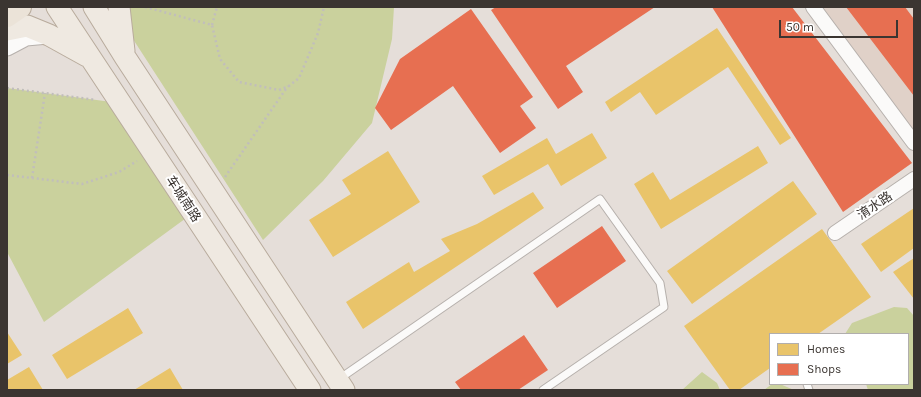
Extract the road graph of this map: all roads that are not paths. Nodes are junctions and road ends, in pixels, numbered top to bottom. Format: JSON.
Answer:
{"nodes":[{"id":1,"x":20,"y":7,"type":"edge"},
{"id":2,"x":57,"y":7,"type":"edge"},
{"id":3,"x":94,"y":7,"type":"edge"},
{"id":4,"x":119,"y":7,"type":"edge"},
{"id":5,"x":813,"y":7,"type":"edge"},
{"id":6,"x":7,"y":16,"type":"edge"},
{"id":7,"x":7,"y":30,"type":"edge"},
{"id":8,"x":49,"y":35,"type":"junction"},
{"id":9,"x":7,"y":47,"type":"edge"},
{"id":10,"x":89,"y":57,"type":"junction"},
{"id":11,"x":125,"y":57,"type":"junction"},
{"id":12,"x":914,"y":143,"type":"edge"},
{"id":13,"x":914,"y":179,"type":"edge"},
{"id":14,"x":835,"y":233,"type":"dead end"},
{"id":15,"x":340,"y":385,"type":"edge"},
{"id":16,"x":310,"y":390,"type":"edge"},
{"id":17,"x":543,"y":390,"type":"edge"}],
"edges":[{"from":1,"to":6,"type":"highway"},
{"from":2,"to":10,"type":"main road","name":"车城南路"},
{"from":3,"to":11,"type":"main road"},
{"from":4,"to":11,"type":"main road"},
{"from":5,"to":12,"type":"street"},
{"from":7,"to":8,"type":"main road"},
{"from":8,"to":9,"type":"street"},
{"from":8,"to":10,"type":"main road"},
{"from":10,"to":16,"type":"main road","name":"车城南路"},
{"from":11,"to":15,"type":"main road"},
{"from":13,"to":14,"type":"street","name":"淯水路"},
{"from":15,"to":17,"type":"lane"}]}
